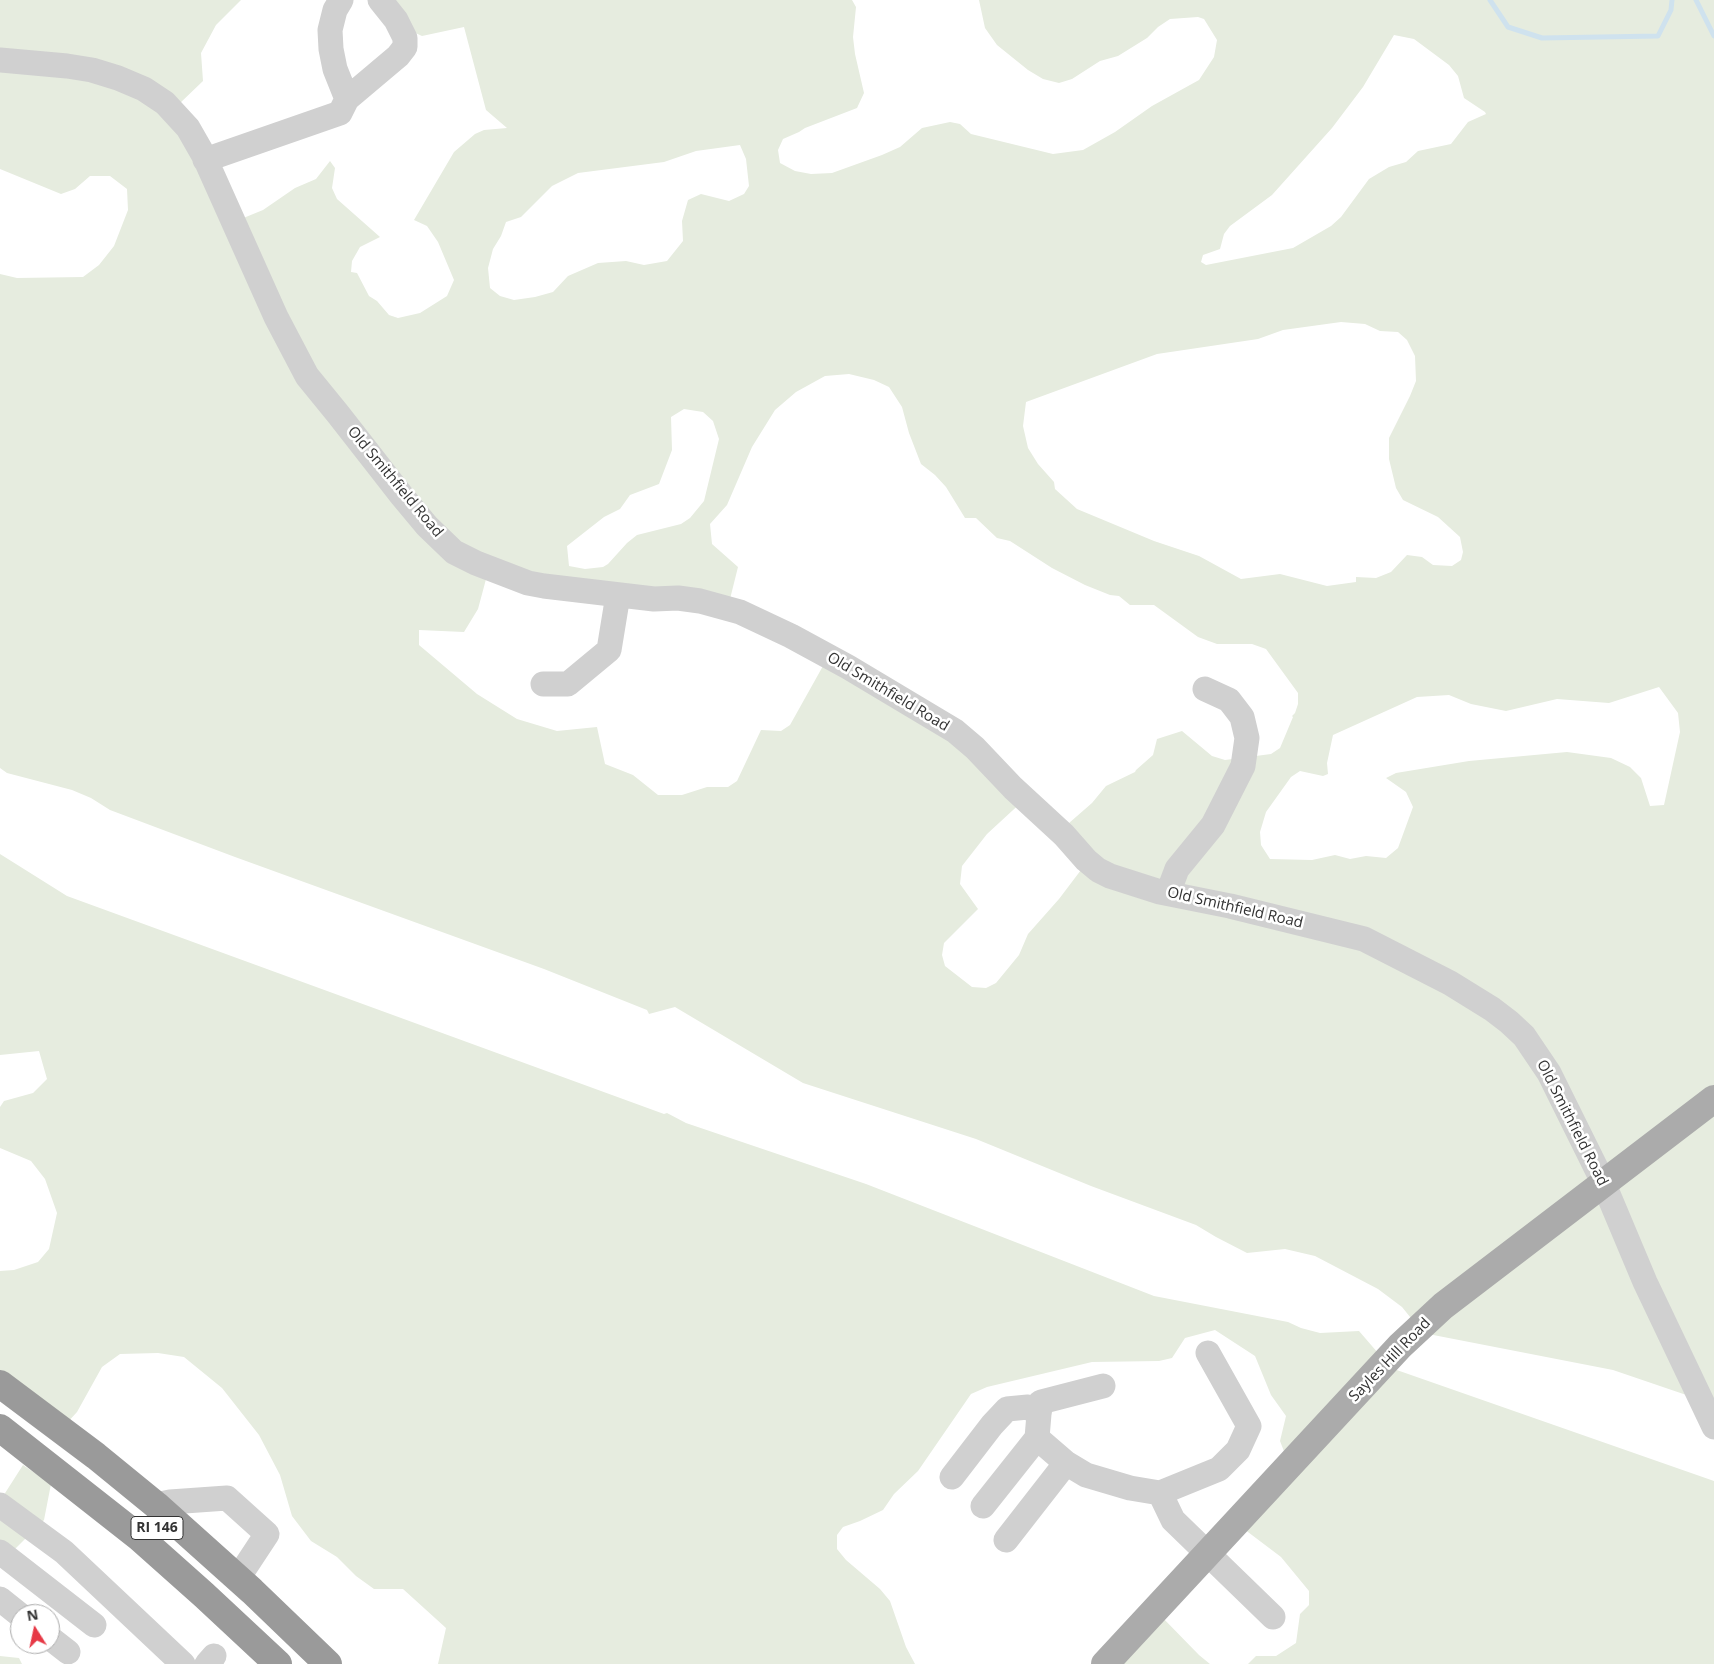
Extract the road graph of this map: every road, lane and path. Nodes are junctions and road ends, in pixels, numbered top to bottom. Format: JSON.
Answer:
{"nodes":[{"id":1,"x":341,"y":0,"type":"edge"},
{"id":2,"x":380,"y":0,"type":"edge"},
{"id":3,"x":0,"y":60,"type":"edge"},
{"id":4,"x":348,"y":99,"type":"junction"},
{"id":5,"x":206,"y":160,"type":"junction"},
{"id":6,"x":618,"y":595,"type":"junction"},
{"id":7,"x":543,"y":684,"type":"dead end"},
{"id":8,"x":1205,"y":689,"type":"dead end"},
{"id":9,"x":1168,"y":893,"type":"junction"},
{"id":10,"x":1714,"y":1100,"type":"edge"},
{"id":11,"x":1603,"y":1182,"type":"junction"},
{"id":12,"x":1208,"y":1353,"type":"dead end"},
{"id":13,"x":0,"y":1384,"type":"edge"},
{"id":14,"x":1103,"y":1386,"type":"dead end"},
{"id":15,"x":0,"y":1404,"type":"edge"},
{"id":16,"x":1038,"y":1426,"type":"junction"},
{"id":17,"x":1714,"y":1427,"type":"edge"},
{"id":18,"x":0,"y":1428,"type":"edge"},
{"id":19,"x":0,"y":1448,"type":"edge"},
{"id":20,"x":1066,"y":1463,"type":"junction"},
{"id":21,"x":952,"y":1477,"type":"dead end"},
{"id":22,"x":1160,"y":1493,"type":"junction"},
{"id":23,"x":163,"y":1503,"type":"junction"},
{"id":24,"x":0,"y":1505,"type":"edge"},
{"id":25,"x":983,"y":1506,"type":"dead end"},
{"id":26,"x":1006,"y":1540,"type":"dead end"},
{"id":27,"x":0,"y":1552,"type":"edge"},
{"id":28,"x":1208,"y":1555,"type":"junction"},
{"id":29,"x":242,"y":1572,"type":"junction"},
{"id":30,"x":0,"y":1599,"type":"edge"},
{"id":31,"x":10,"y":1607,"type":"edge"},
{"id":32,"x":1273,"y":1617,"type":"dead end"},
{"id":33,"x":94,"y":1625,"type":"dead end"},
{"id":34,"x":183,"y":1664,"type":"edge"},
{"id":35,"x":251,"y":1664,"type":"edge"},
{"id":36,"x":278,"y":1664,"type":"edge"},
{"id":37,"x":304,"y":1664,"type":"edge"},
{"id":38,"x":328,"y":1664,"type":"edge"},
{"id":39,"x":1105,"y":1664,"type":"edge"}],
"edges":[{"from":1,"to":4,"type":"street"},
{"from":2,"to":4,"type":"street"},
{"from":3,"to":5,"type":"street","name":"Old Smithfield Road"},
{"from":4,"to":5,"type":"street"},
{"from":5,"to":6,"type":"street","name":"Old Smithfield Road"},
{"from":6,"to":7,"type":"street"},
{"from":6,"to":9,"type":"street","name":"Old Smithfield Road"},
{"from":8,"to":9,"type":"street"},
{"from":9,"to":11,"type":"street","name":"Old Smithfield Road"},
{"from":10,"to":11,"type":"main road","name":"Sayles Hill Road"},
{"from":11,"to":17,"type":"street","name":"Old Smithfield Road"},
{"from":11,"to":28,"type":"main road","name":"Sayles Hill Road"},
{"from":12,"to":22,"type":"street"},
{"from":13,"to":23,"type":"highway"},
{"from":14,"to":16,"type":"street"},
{"from":15,"to":37,"type":"highway","number":"RI 146"},
{"from":16,"to":20,"type":"street"},
{"from":16,"to":21,"type":"street"},
{"from":16,"to":25,"type":"street"},
{"from":18,"to":36,"type":"highway","number":"RI 146"},
{"from":19,"to":35,"type":"highway"},
{"from":20,"to":22,"type":"street"},
{"from":20,"to":26,"type":"street"},
{"from":22,"to":28,"type":"street"},
{"from":23,"to":29,"type":"highway"},
{"from":23,"to":29,"type":"street"},
{"from":24,"to":34,"type":"street"},
{"from":27,"to":33,"type":"street"},
{"from":28,"to":32,"type":"street"},
{"from":28,"to":39,"type":"main road","name":"Sayles Hill Road"},
{"from":29,"to":38,"type":"highway"},
{"from":30,"to":31,"type":"street"}]}
